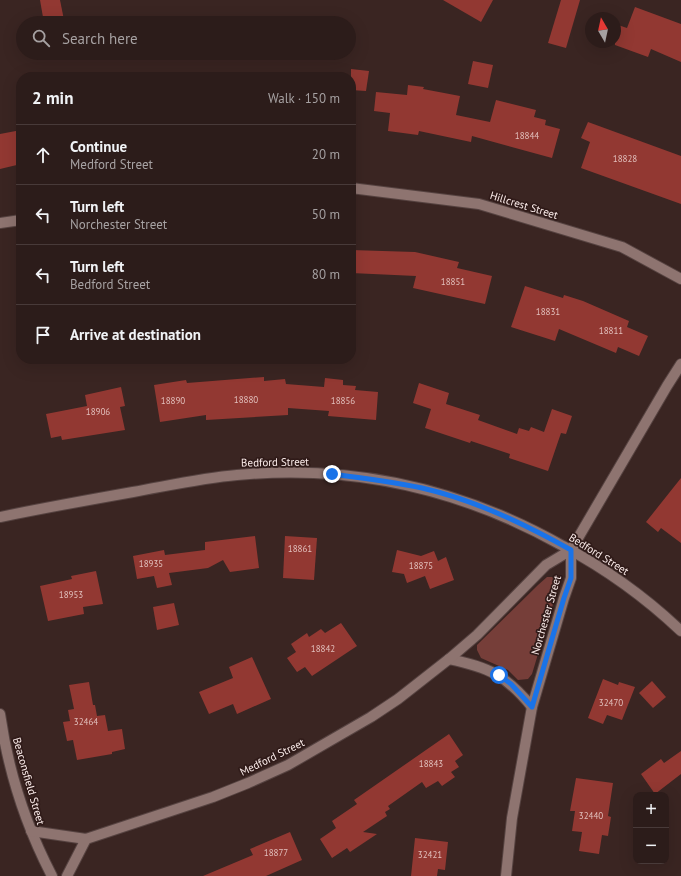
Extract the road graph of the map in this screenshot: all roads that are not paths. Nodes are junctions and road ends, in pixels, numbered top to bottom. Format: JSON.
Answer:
{"nodes":[{"id":1,"x":356,"y":189,"type":"edge"},
{"id":2,"x":16,"y":221,"type":"edge"},
{"id":3,"x":0,"y":223,"type":"edge"},
{"id":4,"x":681,"y":279,"type":"edge"},
{"id":5,"x":681,"y":364,"type":"edge"},
{"id":6,"x":0,"y":517,"type":"edge"},
{"id":7,"x":571,"y":550,"type":"junction"},
{"id":8,"x":681,"y":631,"type":"edge"},
{"id":9,"x":449,"y":659,"type":"junction"},
{"id":10,"x":532,"y":707,"type":"junction"},
{"id":11,"x":0,"y":714,"type":"edge"},
{"id":12,"x":31,"y":831,"type":"junction"},
{"id":13,"x":86,"y":839,"type":"junction"},
{"id":14,"x":52,"y":876,"type":"edge"},
{"id":15,"x":67,"y":876,"type":"edge"},
{"id":16,"x":506,"y":876,"type":"edge"}],
"edges":[{"from":1,"to":4,"type":"street","name":"Hillcrest Street"},
{"from":2,"to":3,"type":"street"},
{"from":5,"to":7,"type":"street"},
{"from":6,"to":7,"type":"street","name":"Bedford Street"},
{"from":7,"to":8,"type":"street","name":"Bedford Street"},
{"from":7,"to":9,"type":"street","name":"Medford Street"},
{"from":7,"to":10,"type":"street","name":"Norchester Street"},
{"from":9,"to":10,"type":"street"},
{"from":9,"to":13,"type":"street","name":"Medford Street"},
{"from":10,"to":16,"type":"street","name":"Norchester Street"},
{"from":11,"to":12,"type":"street","name":"Beaconsfield Street"},
{"from":12,"to":13,"type":"street","name":"Medford Street"},
{"from":12,"to":14,"type":"street","name":"Beaconsfield Street"},
{"from":13,"to":15,"type":"street"}]}
